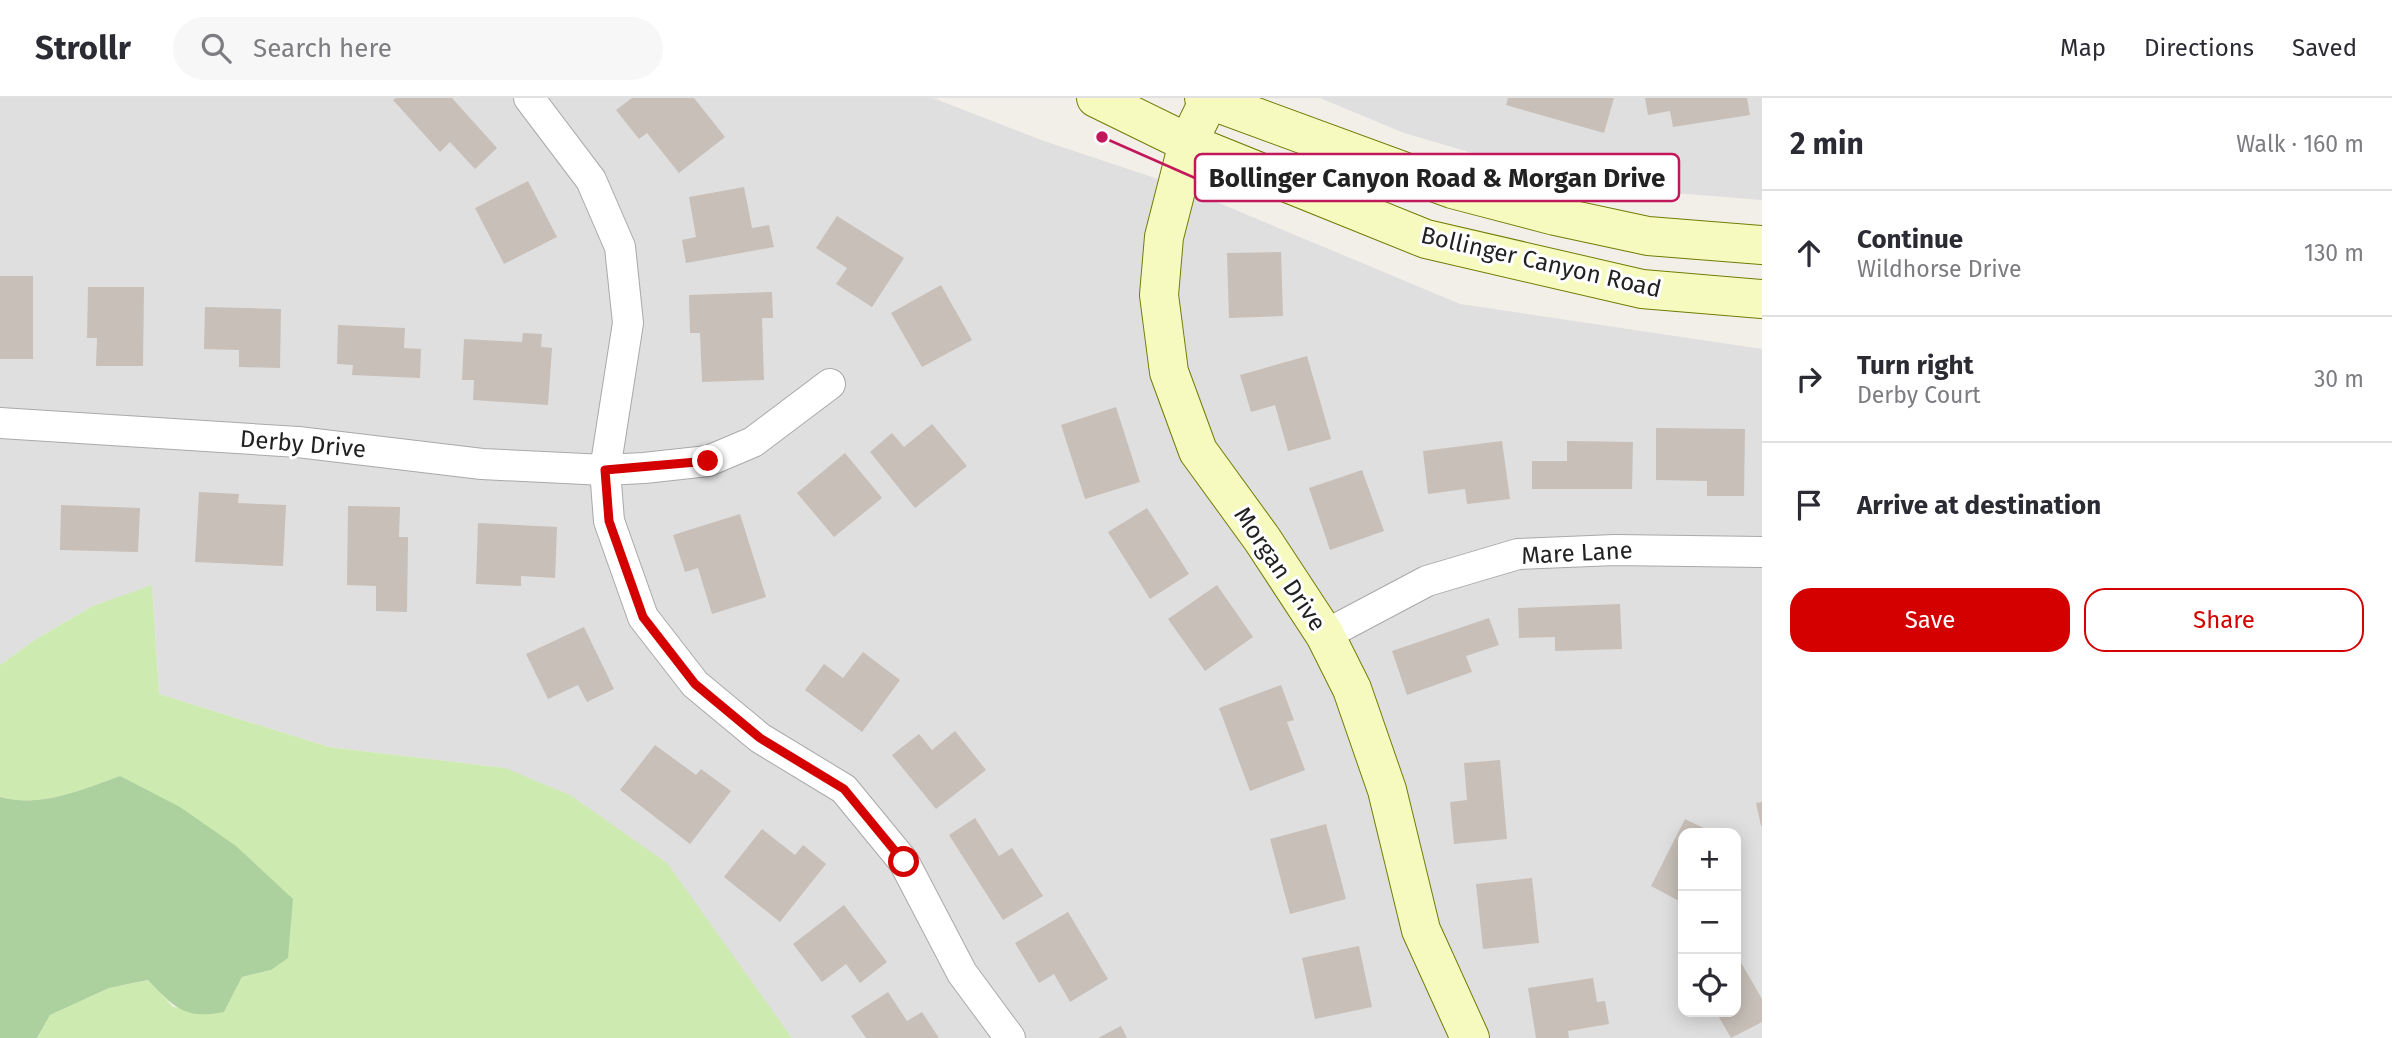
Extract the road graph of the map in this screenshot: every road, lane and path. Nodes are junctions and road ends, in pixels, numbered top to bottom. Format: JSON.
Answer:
{"nodes":[{"id":1,"x":529,"y":98,"type":"edge"},
{"id":2,"x":1096,"y":98,"type":"edge"},
{"id":3,"x":1207,"y":99,"type":"edge"},
{"id":4,"x":1188,"y":144,"type":"junction"},
{"id":5,"x":1762,"y":245,"type":"edge"},
{"id":6,"x":1762,"y":299,"type":"edge"},
{"id":7,"x":830,"y":384,"type":"dead end"},
{"id":8,"x":0,"y":423,"type":"edge"},
{"id":9,"x":605,"y":470,"type":"junction"},
{"id":10,"x":1762,"y":552,"type":"edge"},
{"id":11,"x":1325,"y":635,"type":"junction"},
{"id":12,"x":1010,"y":1038,"type":"edge"},
{"id":13,"x":1470,"y":1038,"type":"edge"}],
"edges":[{"from":1,"to":9,"type":"street"},
{"from":2,"to":4,"type":"main road","name":"Bollinger Canyon Road"},
{"from":3,"to":4,"type":"main road","name":"Morgan Drive"},
{"from":3,"to":5,"type":"main road","name":"Bollinger Canyon Road"},
{"from":4,"to":6,"type":"main road","name":"Bollinger Canyon Road"},
{"from":4,"to":11,"type":"main road","name":"Morgan Drive"},
{"from":7,"to":9,"type":"street","name":"Derby Drive"},
{"from":8,"to":9,"type":"street","name":"Derby Drive"},
{"from":9,"to":12,"type":"street"},
{"from":10,"to":11,"type":"street","name":"Mare Lane"},
{"from":11,"to":13,"type":"main road","name":"Morgan Drive"}]}
